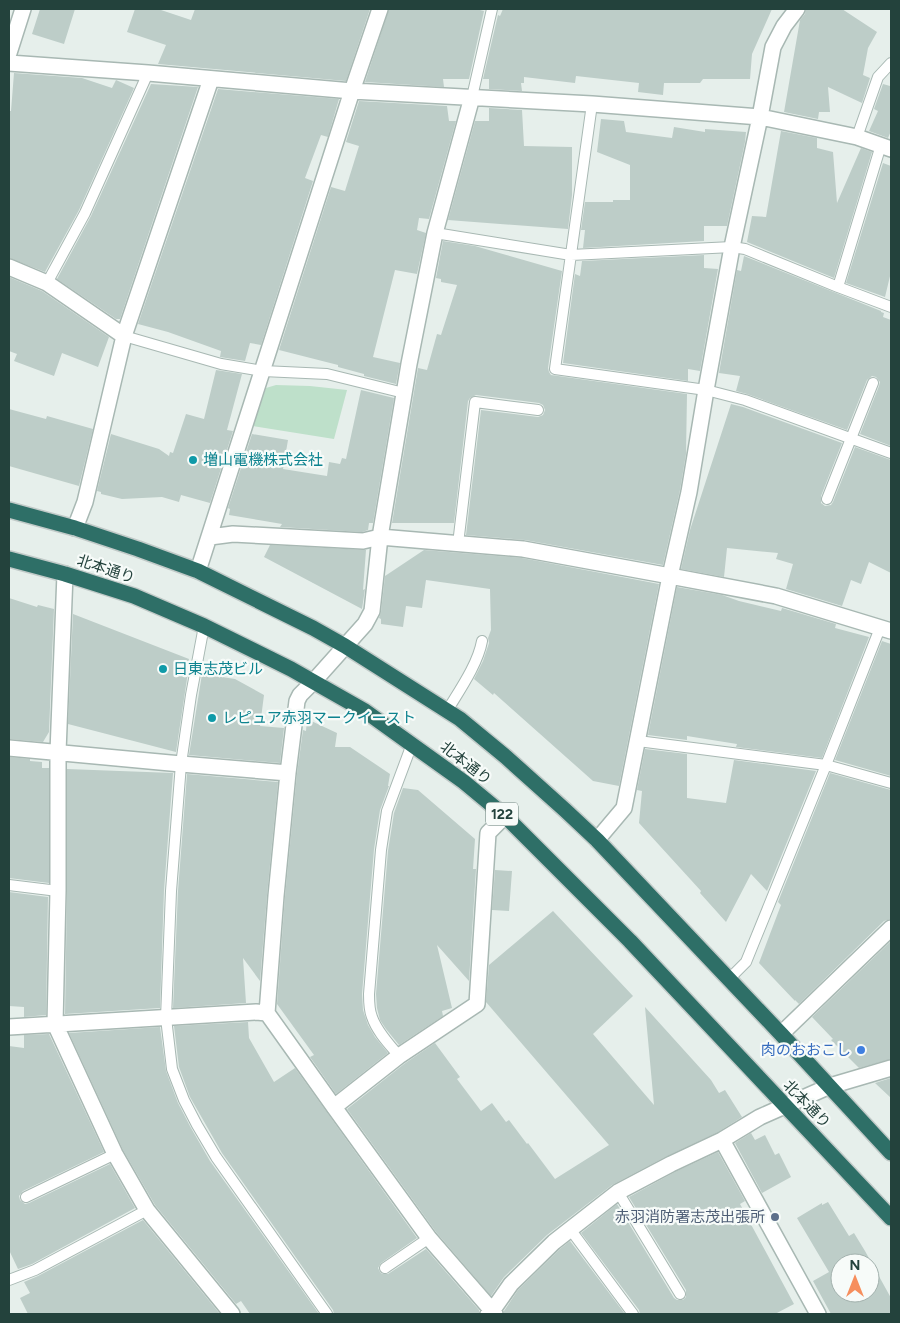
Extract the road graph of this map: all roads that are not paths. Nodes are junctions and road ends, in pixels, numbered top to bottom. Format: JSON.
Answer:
{"nodes":[{"id":1,"x":23,"y":9,"type":"edge"},
{"id":2,"x":380,"y":9,"type":"edge"},
{"id":3,"x":492,"y":9,"type":"edge"},
{"id":4,"x":797,"y":9,"type":"edge"},
{"id":5,"x":9,"y":53,"type":"edge"},
{"id":6,"x":891,"y":62,"type":"edge"},
{"id":7,"x":9,"y":63,"type":"edge"},
{"id":8,"x":148,"y":73,"type":"junction"},
{"id":9,"x":212,"y":78,"type":"junction"},
{"id":10,"x":352,"y":91,"type":"junction"},
{"id":11,"x":472,"y":97,"type":"junction"},
{"id":12,"x":592,"y":104,"type":"junction"},
{"id":13,"x":760,"y":117,"type":"junction"},
{"id":14,"x":857,"y":137,"type":"junction"},
{"id":15,"x":886,"y":147,"type":"edge"},
{"id":16,"x":435,"y":233,"type":"junction"},
{"id":17,"x":732,"y":247,"type":"junction"},
{"id":18,"x":571,"y":255,"type":"junction"},
{"id":19,"x":9,"y":267,"type":"edge"},
{"id":20,"x":47,"y":283,"type":"junction"},
{"id":21,"x":838,"y":287,"type":"junction"},
{"id":22,"x":891,"y":307,"type":"edge"},
{"id":23,"x":124,"y":336,"type":"junction"},
{"id":24,"x":263,"y":371,"type":"junction"},
{"id":25,"x":873,"y":383,"type":"dead end"},
{"id":26,"x":706,"y":390,"type":"junction"},
{"id":27,"x":404,"y":393,"type":"junction"},
{"id":28,"x":538,"y":410,"type":"dead end"},
{"id":29,"x":851,"y":439,"type":"junction"},
{"id":30,"x":891,"y":453,"type":"edge"},
{"id":31,"x":827,"y":499,"type":"dead end"},
{"id":32,"x":9,"y":510,"type":"edge"},
{"id":33,"x":74,"y":528,"type":"junction"},
{"id":34,"x":210,"y":537,"type":"junction"},
{"id":35,"x":380,"y":537,"type":"junction"},
{"id":36,"x":458,"y":544,"type":"junction"},
{"id":37,"x":9,"y":559,"type":"edge"},
{"id":38,"x":198,"y":571,"type":"junction"},
{"id":39,"x":65,"y":574,"type":"junction"},
{"id":40,"x":670,"y":576,"type":"junction"},
{"id":41,"x":204,"y":626,"type":"junction"},
{"id":42,"x":885,"y":629,"type":"edge"},
{"id":43,"x":482,"y":641,"type":"dead end"},
{"id":44,"x":346,"y":646,"type":"junction"},
{"id":45,"x":314,"y":681,"type":"junction"},
{"id":46,"x":447,"y":711,"type":"junction"},
{"id":47,"x":638,"y":742,"type":"junction"},
{"id":48,"x":412,"y":744,"type":"junction"},
{"id":49,"x":9,"y":748,"type":"edge"},
{"id":50,"x":58,"y":752,"type":"junction"},
{"id":51,"x":181,"y":764,"type":"junction"},
{"id":52,"x":826,"y":764,"type":"junction"},
{"id":53,"x":288,"y":772,"type":"junction"},
{"id":54,"x":891,"y":783,"type":"edge"},
{"id":55,"x":505,"y":816,"type":"junction"},
{"id":56,"x":597,"y":840,"type":"junction"},
{"id":57,"x":9,"y":885,"type":"edge"},
{"id":58,"x":58,"y":891,"type":"junction"},
{"id":59,"x":891,"y":928,"type":"edge"},
{"id":60,"x":728,"y":980,"type":"junction"},
{"id":61,"x":267,"y":1013,"type":"junction"},
{"id":62,"x":166,"y":1018,"type":"junction"},
{"id":63,"x":55,"y":1024,"type":"junction"},
{"id":64,"x":9,"y":1027,"type":"edge"},
{"id":65,"x":781,"y":1034,"type":"junction"},
{"id":66,"x":399,"y":1056,"type":"junction"},
{"id":67,"x":891,"y":1068,"type":"edge"},
{"id":68,"x":830,"y":1086,"type":"junction"},
{"id":69,"x":785,"y":1106,"type":"junction"},
{"id":70,"x":334,"y":1107,"type":"junction"},
{"id":71,"x":722,"y":1140,"type":"junction"},
{"id":72,"x":891,"y":1153,"type":"edge"},
{"id":73,"x":115,"y":1154,"type":"junction"},
{"id":74,"x":618,"y":1192,"type":"junction"},
{"id":75,"x":26,"y":1197,"type":"dead end"},
{"id":76,"x":148,"y":1210,"type":"junction"},
{"id":77,"x":891,"y":1218,"type":"edge"},
{"id":78,"x":570,"y":1229,"type":"junction"},
{"id":79,"x":429,"y":1238,"type":"junction"},
{"id":80,"x":384,"y":1268,"type":"dead end"},
{"id":81,"x":9,"y":1280,"type":"edge"},
{"id":82,"x":680,"y":1294,"type":"dead end"},
{"id":83,"x":492,"y":1313,"type":"edge"},
{"id":84,"x":232,"y":1314,"type":"edge"},
{"id":85,"x":327,"y":1314,"type":"edge"},
{"id":86,"x":633,"y":1314,"type":"edge"},
{"id":87,"x":818,"y":1314,"type":"edge"}],
"edges":[{"from":1,"to":5,"type":"street"},
{"from":2,"to":10,"type":"street"},
{"from":3,"to":11,"type":"lane"},
{"from":4,"to":13,"type":"street"},
{"from":6,"to":14,"type":"lane"},
{"from":7,"to":8,"type":"street"},
{"from":8,"to":9,"type":"street"},
{"from":8,"to":20,"type":"lane"},
{"from":9,"to":10,"type":"street"},
{"from":9,"to":23,"type":"street"},
{"from":10,"to":11,"type":"street"},
{"from":10,"to":24,"type":"street"},
{"from":11,"to":12,"type":"street"},
{"from":11,"to":16,"type":"street"},
{"from":12,"to":13,"type":"street"},
{"from":12,"to":18,"type":"lane"},
{"from":13,"to":14,"type":"street"},
{"from":13,"to":17,"type":"street"},
{"from":14,"to":15,"type":"street"},
{"from":15,"to":21,"type":"lane"},
{"from":16,"to":18,"type":"lane"},
{"from":16,"to":27,"type":"street"},
{"from":17,"to":18,"type":"lane"},
{"from":17,"to":21,"type":"lane"},
{"from":17,"to":26,"type":"street"},
{"from":18,"to":26,"type":"lane"},
{"from":19,"to":20,"type":"street"},
{"from":20,"to":23,"type":"street"},
{"from":21,"to":22,"type":"lane"},
{"from":23,"to":24,"type":"lane"},
{"from":23,"to":33,"type":"street"},
{"from":24,"to":27,"type":"lane"},
{"from":24,"to":34,"type":"street"},
{"from":25,"to":29,"type":"lane"},
{"from":26,"to":29,"type":"lane"},
{"from":26,"to":40,"type":"street"},
{"from":27,"to":35,"type":"street"},
{"from":28,"to":36,"type":"lane"},
{"from":29,"to":30,"type":"lane"},
{"from":29,"to":31,"type":"lane"},
{"from":32,"to":33,"type":"highway","name":"北本通り"},
{"from":33,"to":38,"type":"highway","name":"北本通り"},
{"from":34,"to":35,"type":"street"},
{"from":34,"to":38,"type":"street"},
{"from":35,"to":36,"type":"street"},
{"from":35,"to":44,"type":"street"},
{"from":36,"to":40,"type":"street"},
{"from":37,"to":39,"type":"highway","name":"北本通り","number":"122"},
{"from":38,"to":44,"type":"highway","name":"北本通り"},
{"from":39,"to":41,"type":"highway","name":"北本通り","number":"122"},
{"from":39,"to":50,"type":"street"},
{"from":40,"to":42,"type":"street"},
{"from":40,"to":47,"type":"street"},
{"from":41,"to":45,"type":"highway","name":"北本通り","number":"122"},
{"from":41,"to":51,"type":"lane"},
{"from":42,"to":52,"type":"lane"},
{"from":43,"to":46,"type":"lane"},
{"from":44,"to":45,"type":"street"},
{"from":44,"to":46,"type":"highway","name":"北本通り"},
{"from":45,"to":48,"type":"highway","name":"北本通り","number":"122"},
{"from":45,"to":53,"type":"street"},
{"from":46,"to":56,"type":"highway","name":"北本通り"},
{"from":47,"to":52,"type":"lane"},
{"from":47,"to":56,"type":"street"},
{"from":48,"to":55,"type":"highway","name":"北本通り","number":"122"},
{"from":48,"to":66,"type":"lane"},
{"from":49,"to":50,"type":"street"},
{"from":50,"to":51,"type":"street"},
{"from":50,"to":58,"type":"street"},
{"from":51,"to":53,"type":"street"},
{"from":51,"to":62,"type":"lane"},
{"from":52,"to":54,"type":"lane"},
{"from":52,"to":60,"type":"lane"},
{"from":53,"to":61,"type":"street"},
{"from":55,"to":66,"type":"street"},
{"from":55,"to":69,"type":"highway","name":"北本通り","number":"122"},
{"from":56,"to":60,"type":"highway","name":"北本通り"},
{"from":57,"to":58,"type":"lane"},
{"from":58,"to":63,"type":"street"},
{"from":59,"to":65,"type":"street"},
{"from":60,"to":65,"type":"highway","name":"北本通り"},
{"from":61,"to":62,"type":"street"},
{"from":61,"to":70,"type":"street"},
{"from":62,"to":63,"type":"street"},
{"from":62,"to":85,"type":"lane"},
{"from":63,"to":64,"type":"street"},
{"from":63,"to":73,"type":"street"},
{"from":65,"to":68,"type":"highway","name":"北本通り"},
{"from":66,"to":70,"type":"street"},
{"from":67,"to":68,"type":"street"},
{"from":68,"to":69,"type":"street"},
{"from":68,"to":72,"type":"highway","name":"北本通り"},
{"from":69,"to":71,"type":"street"},
{"from":69,"to":77,"type":"highway","name":"北本通り","number":"122"},
{"from":70,"to":79,"type":"street"},
{"from":71,"to":74,"type":"street"},
{"from":71,"to":87,"type":"street"},
{"from":73,"to":75,"type":"lane"},
{"from":73,"to":76,"type":"street"},
{"from":74,"to":78,"type":"street"},
{"from":74,"to":82,"type":"lane"},
{"from":76,"to":81,"type":"lane"},
{"from":76,"to":84,"type":"street"},
{"from":78,"to":83,"type":"street"},
{"from":78,"to":86,"type":"lane"},
{"from":79,"to":80,"type":"lane"},
{"from":79,"to":83,"type":"street"}]}
